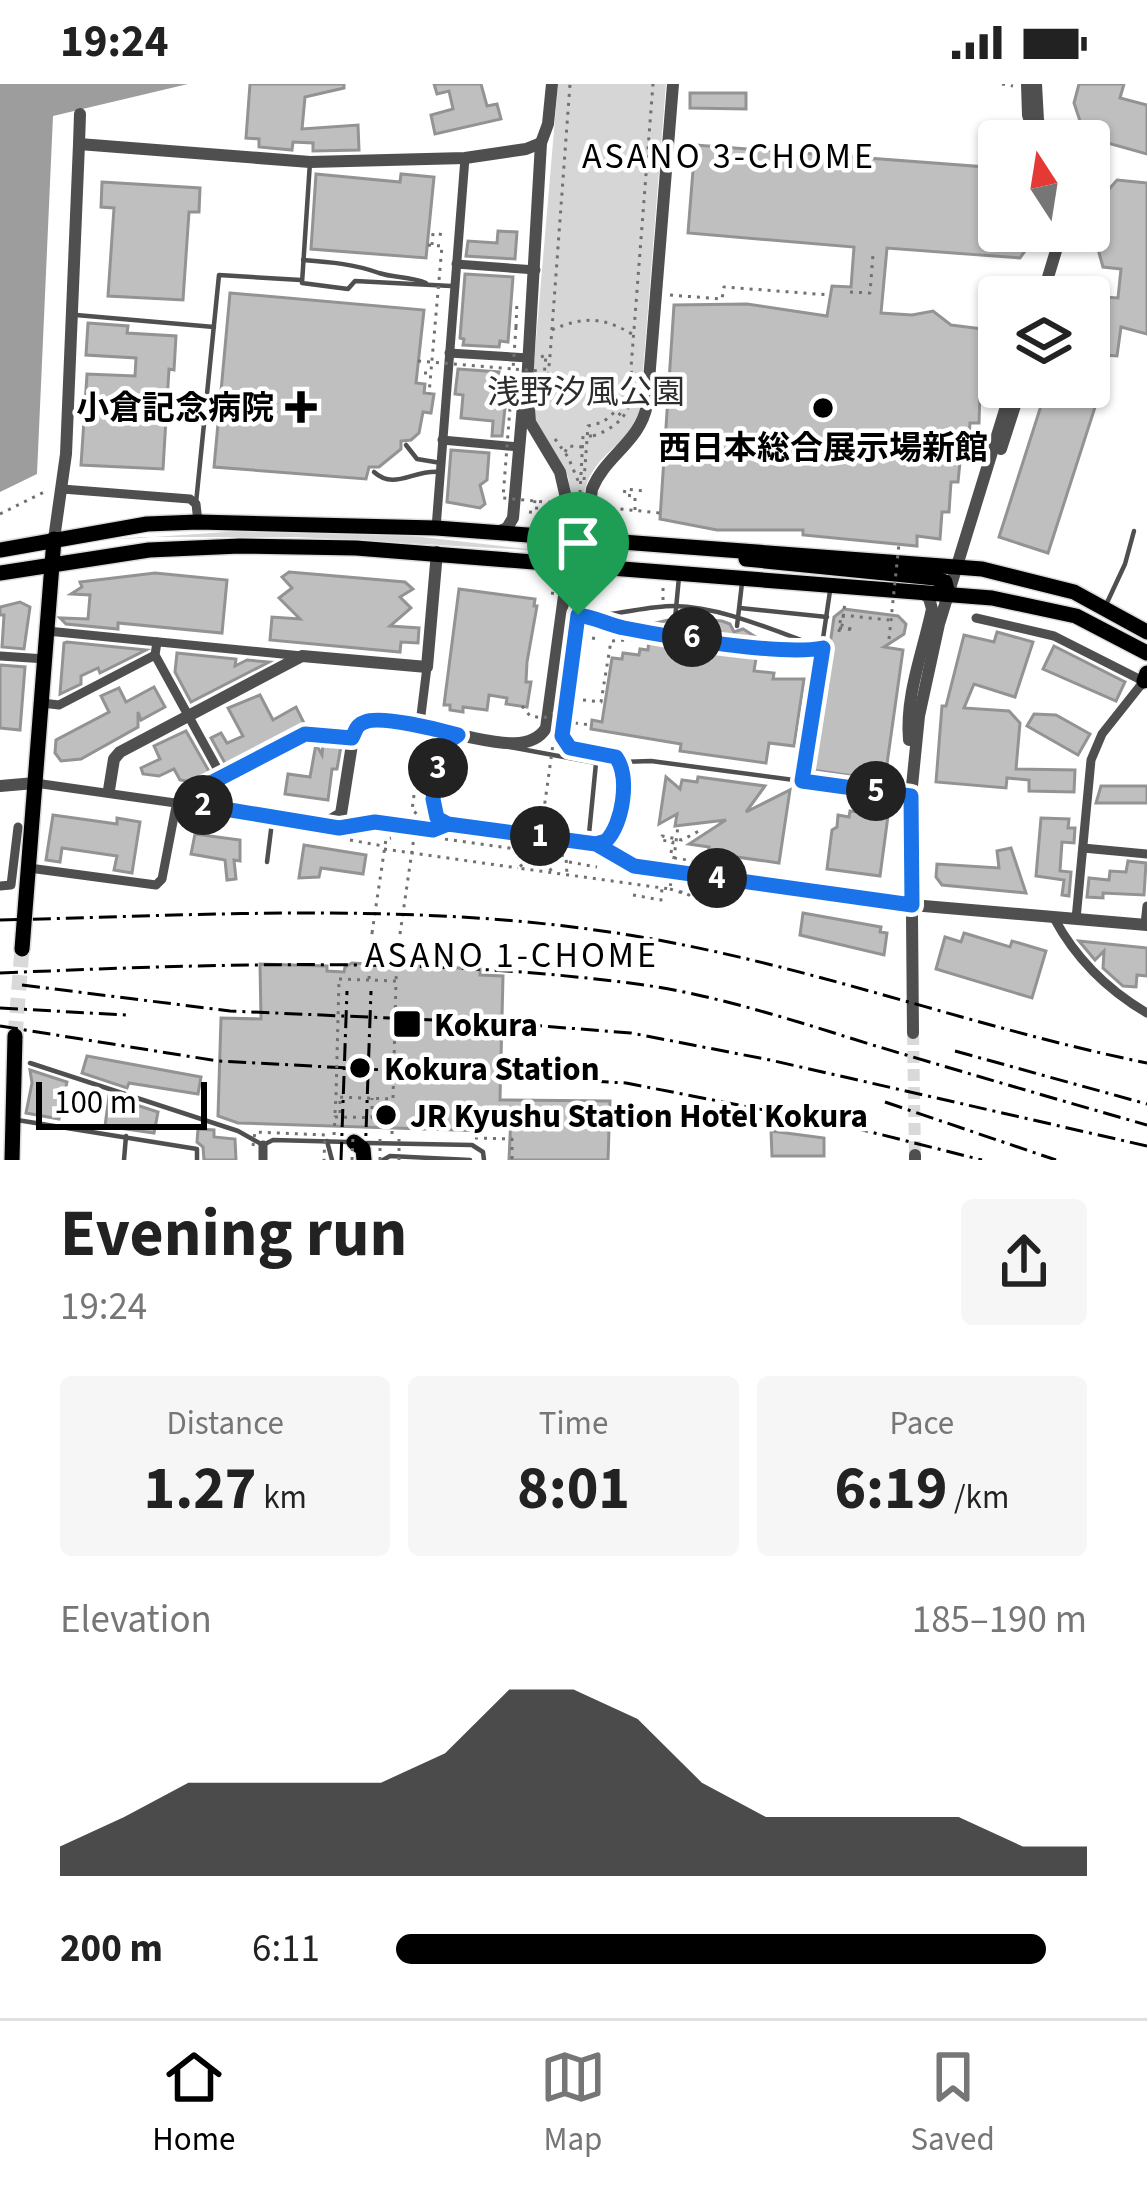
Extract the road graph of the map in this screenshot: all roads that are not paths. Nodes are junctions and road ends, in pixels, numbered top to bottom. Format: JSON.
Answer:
{"nodes":[{"id":1,"x":552,"y":84,"type":"edge"},
{"id":2,"x":673,"y":84,"type":"edge"},
{"id":3,"x":1026,"y":85,"type":"edge"},
{"id":4,"x":80,"y":114,"type":"dead end"},
{"id":5,"x":1030,"y":120,"type":"edge"},
{"id":6,"x":1038,"y":120,"type":"edge"},
{"id":7,"x":541,"y":143,"type":"junction"},
{"id":8,"x":79,"y":144,"type":"junction"},
{"id":9,"x":465,"y":158,"type":"junction"},
{"id":10,"x":310,"y":162,"type":"junction"},
{"id":11,"x":303,"y":260,"type":"junction"},
{"id":12,"x":456,"y":264,"type":"junction"},
{"id":13,"x":356,"y":265,"type":"junction"},
{"id":14,"x":536,"y":270,"type":"junction"},
{"id":15,"x":301,"y":280,"type":"junction"},
{"id":16,"x":356,"y":281,"type":"junction"},
{"id":17,"x":426,"y":284,"type":"junction"},
{"id":18,"x":454,"y":286,"type":"junction"},
{"id":19,"x":72,"y":314,"type":"junction"},
{"id":20,"x":214,"y":328,"type":"junction"},
{"id":21,"x":448,"y":353,"type":"junction"},
{"id":22,"x":529,"y":358,"type":"junction"},
{"id":23,"x":533,"y":398,"type":"junction"},
{"id":24,"x":1010,"y":408,"type":"edge"},
{"id":25,"x":442,"y":440,"type":"junction"},
{"id":26,"x":406,"y":445,"type":"dead end"},
{"id":27,"x":519,"y":447,"type":"junction"},
{"id":28,"x":440,"y":468,"type":"junction"},
{"id":29,"x":374,"y":472,"type":"dead end"},
{"id":30,"x":55,"y":489,"type":"junction"},
{"id":31,"x":197,"y":513,"type":"junction"},
{"id":32,"x":436,"y":528,"type":"junction"},
{"id":33,"x":1134,"y":531,"type":"dead end"},
{"id":34,"x":496,"y":532,"type":"junction"},
{"id":35,"x":568,"y":538,"type":"junction"},
{"id":36,"x":54,"y":539,"type":"junction"},
{"id":37,"x":587,"y":540,"type":"junction"},
{"id":38,"x":0,"y":550,"type":"edge"},
{"id":39,"x":702,"y":550,"type":"junction"},
{"id":40,"x":437,"y":552,"type":"junction"},
{"id":41,"x":576,"y":563,"type":"junction"},
{"id":42,"x":52,"y":564,"type":"junction"},
{"id":43,"x":958,"y":568,"type":"junction"},
{"id":44,"x":679,"y":572,"type":"junction"},
{"id":45,"x":0,"y":573,"type":"edge"},
{"id":46,"x":743,"y":577,"type":"junction"},
{"id":47,"x":830,"y":585,"type":"junction"},
{"id":48,"x":921,"y":592,"type":"junction"},
{"id":49,"x":948,"y":594,"type":"junction"},
{"id":50,"x":676,"y":606,"type":"junction"},
{"id":51,"x":1105,"y":607,"type":"junction"},
{"id":52,"x":740,"y":608,"type":"junction"},
{"id":53,"x":578,"y":615,"type":"junction"},
{"id":54,"x":827,"y":616,"type":"junction"},
{"id":55,"x":598,"y":617,"type":"junction"},
{"id":56,"x":976,"y":618,"type":"dead end"},
{"id":57,"x":675,"y":619,"type":"dead end"},
{"id":58,"x":738,"y":623,"type":"junction"},
{"id":59,"x":47,"y":631,"type":"junction"},
{"id":60,"x":1147,"y":632,"type":"edge"},
{"id":61,"x":157,"y":641,"type":"junction"},
{"id":62,"x":823,"y":648,"type":"junction"},
{"id":63,"x":1146,"y":653,"type":"edge"},
{"id":64,"x":155,"y":655,"type":"junction"},
{"id":65,"x":0,"y":656,"type":"edge"},
{"id":66,"x":302,"y":656,"type":"junction"},
{"id":67,"x":46,"y":659,"type":"junction"},
{"id":68,"x":427,"y":667,"type":"junction"},
{"id":69,"x":1146,"y":679,"type":"edge"},
{"id":70,"x":42,"y":704,"type":"junction"},
{"id":71,"x":188,"y":716,"type":"junction"},
{"id":72,"x":415,"y":726,"type":"junction"},
{"id":73,"x":458,"y":735,"type":"junction"},
{"id":74,"x":352,"y":738,"type":"junction"},
{"id":75,"x":500,"y":741,"type":"junction"},
{"id":76,"x":621,"y":762,"type":"junction"},
{"id":77,"x":912,"y":771,"type":"junction"},
{"id":78,"x":222,"y":777,"type":"junction"},
{"id":79,"x":802,"y":781,"type":"junction"},
{"id":80,"x":35,"y":783,"type":"junction"},
{"id":81,"x":0,"y":786,"type":"edge"},
{"id":82,"x":109,"y":790,"type":"junction"},
{"id":83,"x":911,"y":796,"type":"junction"},
{"id":84,"x":177,"y":801,"type":"junction"},
{"id":85,"x":200,"y":805,"type":"junction"},
{"id":86,"x":273,"y":817,"type":"junction"},
{"id":87,"x":334,"y":822,"type":"junction"},
{"id":88,"x":448,"y":824,"type":"junction"},
{"id":89,"x":0,"y":825,"type":"edge"},
{"id":90,"x":24,"y":828,"type":"junction"},
{"id":91,"x":614,"y":832,"type":"junction"},
{"id":92,"x":578,"y":842,"type":"junction"},
{"id":93,"x":596,"y":844,"type":"junction"},
{"id":94,"x":1083,"y":848,"type":"junction"},
{"id":95,"x":1147,"y":854,"type":"edge"},
{"id":96,"x":267,"y":862,"type":"dead end"},
{"id":97,"x":634,"y":866,"type":"junction"},
{"id":98,"x":28,"y":868,"type":"junction"},
{"id":99,"x":0,"y":886,"type":"edge"},
{"id":100,"x":912,"y":905,"type":"junction"},
{"id":101,"x":1147,"y":906,"type":"edge"},
{"id":102,"x":1054,"y":918,"type":"junction"},
{"id":103,"x":1076,"y":920,"type":"junction"},
{"id":104,"x":1146,"y":925,"type":"edge"},
{"id":105,"x":22,"y":949,"type":"tunnel mouth"},
{"id":106,"x":1147,"y":1013,"type":"edge"},
{"id":107,"x":913,"y":1034,"type":"tunnel mouth"},
{"id":108,"x":15,"y":1036,"type":"tunnel mouth"},
{"id":109,"x":30,"y":1063,"type":"dead end"},
{"id":110,"x":6,"y":1120,"type":"edge"},
{"id":111,"x":126,"y":1136,"type":"junction"},
{"id":112,"x":327,"y":1141,"type":"junction"},
{"id":113,"x":258,"y":1145,"type":"junction"},
{"id":114,"x":353,"y":1146,"type":"edge"},
{"id":115,"x":12,"y":1160,"type":"edge"},
{"id":116,"x":124,"y":1160,"type":"edge"},
{"id":117,"x":197,"y":1160,"type":"edge"},
{"id":118,"x":263,"y":1160,"type":"edge"},
{"id":119,"x":328,"y":1160,"type":"edge"},
{"id":120,"x":364,"y":1160,"type":"edge"},
{"id":121,"x":379,"y":1160,"type":"edge"},
{"id":122,"x":470,"y":1160,"type":"edge"},
{"id":123,"x":484,"y":1160,"type":"edge"}],
"edges":[{"from":1,"to":7,"type":"street"},
{"from":2,"to":37,"type":"street"},
{"from":3,"to":5,"type":"street"},
{"from":3,"to":6,"type":"street"},
{"from":4,"to":8,"type":"street"},
{"from":7,"to":9,"type":"street"},
{"from":7,"to":14,"type":"street"},
{"from":8,"to":10,"type":"street"},
{"from":8,"to":19,"type":"street"},
{"from":9,"to":10,"type":"street"},
{"from":9,"to":12,"type":"street"},
{"from":10,"to":11,"type":"lane"},
{"from":11,"to":13,"type":"lane"},
{"from":11,"to":15,"type":"lane"},
{"from":12,"to":14,"type":"street"},
{"from":12,"to":18,"type":"street"},
{"from":13,"to":16,"type":"lane"},
{"from":13,"to":17,"type":"lane"},
{"from":14,"to":22,"type":"street"},
{"from":15,"to":16,"type":"lane"},
{"from":15,"to":20,"type":"lane"},
{"from":16,"to":17,"type":"lane"},
{"from":17,"to":18,"type":"lane"},
{"from":18,"to":21,"type":"street"},
{"from":19,"to":20,"type":"lane"},
{"from":19,"to":30,"type":"street"},
{"from":20,"to":31,"type":"lane"},
{"from":21,"to":22,"type":"street"},
{"from":21,"to":25,"type":"street"},
{"from":22,"to":23,"type":"street"},
{"from":23,"to":27,"type":"street"},
{"from":23,"to":35,"type":"street"},
{"from":24,"to":43,"type":"street"},
{"from":25,"to":27,"type":"street"},
{"from":25,"to":28,"type":"street"},
{"from":26,"to":28,"type":"lane"},
{"from":27,"to":34,"type":"street"},
{"from":28,"to":29,"type":"lane"},
{"from":28,"to":32,"type":"street"},
{"from":30,"to":31,"type":"street"},
{"from":30,"to":36,"type":"street"},
{"from":31,"to":32,"type":"main road"},
{"from":31,"to":36,"type":"main road"},
{"from":32,"to":34,"type":"main road"},
{"from":33,"to":51,"type":"lane"},
{"from":34,"to":35,"type":"main road"},
{"from":35,"to":37,"type":"main road"},
{"from":35,"to":41,"type":"street"},
{"from":36,"to":38,"type":"main road"},
{"from":36,"to":42,"type":"main road"},
{"from":37,"to":39,"type":"main road"},
{"from":37,"to":41,"type":"street"},
{"from":39,"to":43,"type":"main road"},
{"from":39,"to":49,"type":"main road"},
{"from":40,"to":41,"type":"main road"},
{"from":40,"to":42,"type":"main road"},
{"from":40,"to":68,"type":"street"},
{"from":41,"to":44,"type":"main road"},
{"from":41,"to":53,"type":"street"},
{"from":41,"to":75,"type":"street"},
{"from":42,"to":45,"type":"main road"},
{"from":42,"to":59,"type":"main road"},
{"from":43,"to":49,"type":"street"},
{"from":43,"to":51,"type":"main road"},
{"from":44,"to":46,"type":"main road"},
{"from":44,"to":50,"type":"lane"},
{"from":46,"to":47,"type":"main road"},
{"from":46,"to":52,"type":"lane"},
{"from":47,"to":48,"type":"main road"},
{"from":47,"to":54,"type":"lane"},
{"from":48,"to":49,"type":"main road"},
{"from":48,"to":77,"type":"street"},
{"from":49,"to":63,"type":"main road"},
{"from":49,"to":77,"type":"street"},
{"from":50,"to":55,"type":"lane"},
{"from":50,"to":57,"type":"lane"},
{"from":50,"to":58,"type":"lane"},
{"from":51,"to":60,"type":"main road"},
{"from":52,"to":54,"type":"lane"},
{"from":52,"to":58,"type":"lane"},
{"from":53,"to":55,"type":"lane"},
{"from":53,"to":76,"type":"street"},
{"from":54,"to":62,"type":"lane"},
{"from":55,"to":62,"type":"lane","bridge":true},
{"from":56,"to":69,"type":"street"},
{"from":58,"to":62,"type":"lane"},
{"from":59,"to":61,"type":"street"},
{"from":59,"to":67,"type":"main road"},
{"from":61,"to":64,"type":"street"},
{"from":61,"to":66,"type":"street"},
{"from":62,"to":79,"type":"lane"},
{"from":64,"to":70,"type":"street"},
{"from":64,"to":71,"type":"street"},
{"from":65,"to":67,"type":"street"},
{"from":66,"to":68,"type":"street"},
{"from":66,"to":71,"type":"street"},
{"from":67,"to":70,"type":"main road"},
{"from":68,"to":72,"type":"street"},
{"from":69,"to":94,"type":"street"},
{"from":70,"to":80,"type":"main road"},
{"from":71,"to":78,"type":"street"},
{"from":71,"to":82,"type":"street"},
{"from":72,"to":73,"type":"street"},
{"from":72,"to":74,"type":"street"},
{"from":73,"to":75,"type":"street"},
{"from":73,"to":88,"type":"street"},
{"from":74,"to":78,"type":"street"},
{"from":74,"to":87,"type":"street"},
{"from":75,"to":92,"type":"lane"},
{"from":76,"to":79,"type":"lane"},
{"from":76,"to":91,"type":"street"},
{"from":77,"to":83,"type":"street"},
{"from":78,"to":85,"type":"street"},
{"from":79,"to":83,"type":"lane"},
{"from":80,"to":81,"type":"street"},
{"from":80,"to":82,"type":"street"},
{"from":80,"to":90,"type":"main road"},
{"from":82,"to":84,"type":"street"},
{"from":83,"to":100,"type":"street"},
{"from":84,"to":85,"type":"street"},
{"from":84,"to":98,"type":"street"},
{"from":85,"to":86,"type":"street"},
{"from":86,"to":87,"type":"street"},
{"from":86,"to":96,"type":"lane"},
{"from":87,"to":88,"type":"street"},
{"from":88,"to":92,"type":"street"},
{"from":89,"to":90,"type":"street"},
{"from":90,"to":98,"type":"main road"},
{"from":90,"to":99,"type":"street"},
{"from":91,"to":93,"type":"street"},
{"from":91,"to":97,"type":"street"},
{"from":92,"to":93,"type":"street"},
{"from":93,"to":97,"type":"street"},
{"from":94,"to":95,"type":"street"},
{"from":94,"to":103,"type":"street"},
{"from":97,"to":100,"type":"street"},
{"from":98,"to":105,"type":"main road"},
{"from":100,"to":102,"type":"street"},
{"from":100,"to":107,"type":"street"},
{"from":101,"to":104,"type":"street"},
{"from":102,"to":103,"type":"street"},
{"from":102,"to":106,"type":"street"},
{"from":103,"to":104,"type":"street"},
{"from":108,"to":110,"type":"main road"},
{"from":109,"to":113,"type":"lane"},
{"from":110,"to":111,"type":"lane"},
{"from":110,"to":115,"type":"main road"},
{"from":111,"to":116,"type":"lane"},
{"from":111,"to":117,"type":"lane"},
{"from":112,"to":113,"type":"lane"},
{"from":112,"to":114,"type":"lane"},
{"from":112,"to":119,"type":"lane"},
{"from":113,"to":118,"type":"street"},
{"from":114,"to":120,"type":"main road"},
{"from":114,"to":123,"type":"lane"},
{"from":121,"to":122,"type":"lane"}]}
